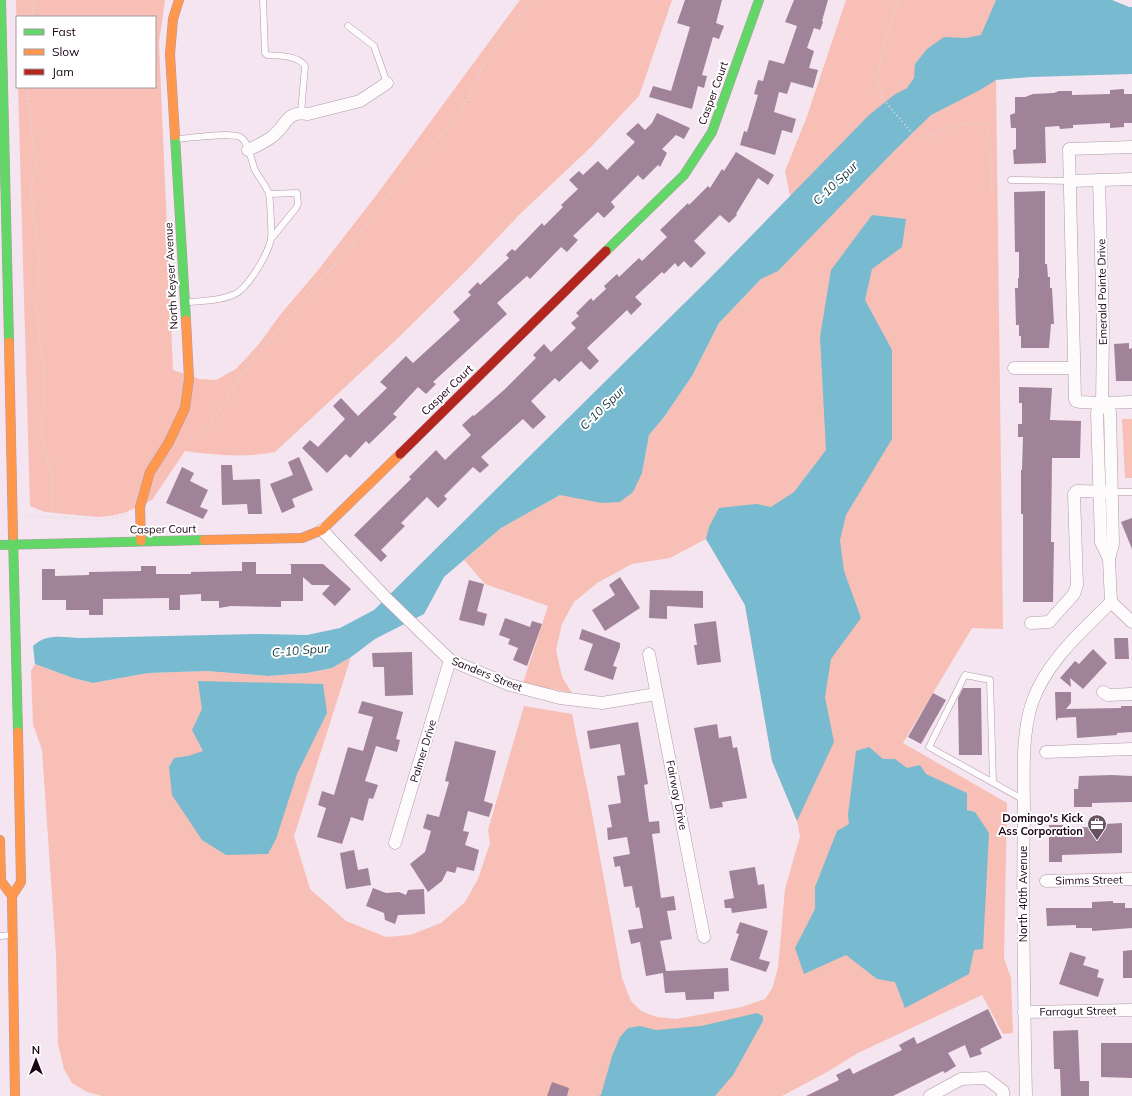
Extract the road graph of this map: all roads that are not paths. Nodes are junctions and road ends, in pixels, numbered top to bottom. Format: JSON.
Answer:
{"nodes":[{"id":1,"x":0,"y":0,"type":"edge"},
{"id":2,"x":179,"y":0,"type":"edge"},
{"id":3,"x":263,"y":0,"type":"edge"},
{"id":4,"x":759,"y":0,"type":"edge"},
{"id":5,"x":348,"y":26,"type":"dead end"},
{"id":6,"x":387,"y":83,"type":"joint"},
{"id":7,"x":301,"y":113,"type":"junction"},
{"id":8,"x":175,"y":139,"type":"junction"},
{"id":9,"x":1132,"y":147,"type":"edge"},
{"id":10,"x":248,"y":150,"type":"junction"},
{"id":11,"x":1132,"y":179,"type":"edge"},
{"id":12,"x":1011,"y":180,"type":"dead end"},
{"id":13,"x":1099,"y":180,"type":"junction"},
{"id":14,"x":1071,"y":181,"type":"junction"},
{"id":15,"x":269,"y":194,"type":"junction"},
{"id":16,"x":3,"y":199,"type":"edge"},
{"id":17,"x":271,"y":239,"type":"junction"},
{"id":18,"x":185,"y":302,"type":"junction"},
{"id":19,"x":1014,"y":368,"type":"dead end"},
{"id":20,"x":1074,"y":368,"type":"junction"},
{"id":21,"x":1132,"y":402,"type":"edge"},
{"id":22,"x":1102,"y":403,"type":"junction"},
{"id":23,"x":1099,"y":492,"type":"junction"},
{"id":24,"x":1112,"y":492,"type":"junction"},
{"id":25,"x":1132,"y":492,"type":"edge"},
{"id":26,"x":322,"y":530,"type":"junction"},
{"id":27,"x":141,"y":541,"type":"junction"},
{"id":28,"x":0,"y":545,"type":"edge"},
{"id":29,"x":13,"y":545,"type":"junction"},
{"id":30,"x":1109,"y":559,"type":"junction"},
{"id":31,"x":1111,"y":602,"type":"junction"},
{"id":32,"x":1031,"y":622,"type":"dead end"},
{"id":33,"x":1132,"y":622,"type":"edge"},
{"id":34,"x":649,"y":654,"type":"dead end"},
{"id":35,"x":450,"y":660,"type":"junction"},
{"id":36,"x":1102,"y":692,"type":"dead end"},
{"id":37,"x":656,"y":694,"type":"junction"},
{"id":38,"x":1132,"y":694,"type":"edge"},
{"id":39,"x":1132,"y":749,"type":"edge"},
{"id":40,"x":1046,"y":752,"type":"dead end"},
{"id":41,"x":993,"y":782,"type":"junction"},
{"id":42,"x":1024,"y":800,"type":"junction"},
{"id":43,"x":0,"y":840,"type":"edge"},
{"id":44,"x":395,"y":843,"type":"dead end"},
{"id":45,"x":1132,"y":879,"type":"edge"},
{"id":46,"x":1046,"y":881,"type":"dead end"},
{"id":47,"x":12,"y":896,"type":"junction"},
{"id":48,"x":12,"y":935,"type":"junction"},
{"id":49,"x":0,"y":936,"type":"edge"},
{"id":50,"x":704,"y":937,"type":"dead end"},
{"id":51,"x":1132,"y":1010,"type":"edge"},
{"id":52,"x":1024,"y":1012,"type":"junction"},
{"id":53,"x":15,"y":1096,"type":"edge"},
{"id":54,"x":930,"y":1096,"type":"edge"},
{"id":55,"x":1003,"y":1096,"type":"edge"},
{"id":56,"x":1026,"y":1096,"type":"edge"}],
"edges":[{"from":1,"to":16,"type":"street"},
{"from":2,"to":8,"type":"street","name":"North Keyser Avenue"},
{"from":3,"to":7,"type":"lane"},
{"from":4,"to":26,"type":"street","name":"Casper Court"},
{"from":5,"to":6,"type":"lane"},
{"from":6,"to":7,"type":"street"},
{"from":7,"to":10,"type":"street"},
{"from":8,"to":10,"type":"lane"},
{"from":8,"to":18,"type":"street","name":"North Keyser Avenue"},
{"from":9,"to":14,"type":"street"},
{"from":10,"to":15,"type":"lane"},
{"from":11,"to":13,"type":"street"},
{"from":12,"to":14,"type":"lane"},
{"from":13,"to":14,"type":"street"},
{"from":13,"to":22,"type":"street","name":"Emerald Pointe Drive"},
{"from":14,"to":20,"type":"street"},
{"from":15,"to":17,"type":"lane"},
{"from":15,"to":17,"type":"lane"},
{"from":16,"to":29,"type":"street"},
{"from":17,"to":18,"type":"lane"},
{"from":18,"to":27,"type":"street","name":"North Keyser Avenue"},
{"from":19,"to":20,"type":"street"},
{"from":20,"to":22,"type":"street"},
{"from":21,"to":22,"type":"street"},
{"from":22,"to":23,"type":"street","name":"Emerald Pointe Drive"},
{"from":22,"to":24,"type":"street","name":"Emerald Pointe Drive"},
{"from":23,"to":24,"type":"street"},
{"from":23,"to":30,"type":"street","name":"Emerald Pointe Drive"},
{"from":23,"to":32,"type":"street"},
{"from":24,"to":25,"type":"lane"},
{"from":24,"to":30,"type":"street","name":"Emerald Pointe Drive"},
{"from":26,"to":27,"type":"street","name":"Casper Court"},
{"from":26,"to":35,"type":"street","name":"Sanders Street"},
{"from":27,"to":29,"type":"street","name":"Casper Court"},
{"from":28,"to":29,"type":"street","name":"Casper Court"},
{"from":29,"to":47,"type":"street"},
{"from":30,"to":31,"type":"street","name":"Emerald Pointe Drive"},
{"from":31,"to":33,"type":"street"},
{"from":31,"to":42,"type":"street","name":"North 40th Avenue"},
{"from":34,"to":37,"type":"street","name":"Fairway Drive"},
{"from":35,"to":37,"type":"street","name":"Sanders Street"},
{"from":35,"to":44,"type":"street","name":"Palmer Drive"},
{"from":36,"to":38,"type":"street"},
{"from":37,"to":50,"type":"street","name":"Fairway Drive"},
{"from":39,"to":40,"type":"street"},
{"from":41,"to":41,"type":"lane"},
{"from":41,"to":42,"type":"lane"},
{"from":42,"to":52,"type":"street","name":"North 40th Avenue"},
{"from":43,"to":47,"type":"street"},
{"from":45,"to":46,"type":"street","name":"Simms Street"},
{"from":47,"to":48,"type":"street"},
{"from":48,"to":49,"type":"lane"},
{"from":48,"to":53,"type":"street"},
{"from":51,"to":52,"type":"street","name":"Farragut Street"},
{"from":52,"to":56,"type":"street","name":"North 40th Avenue"},
{"from":54,"to":55,"type":"street"}]}
